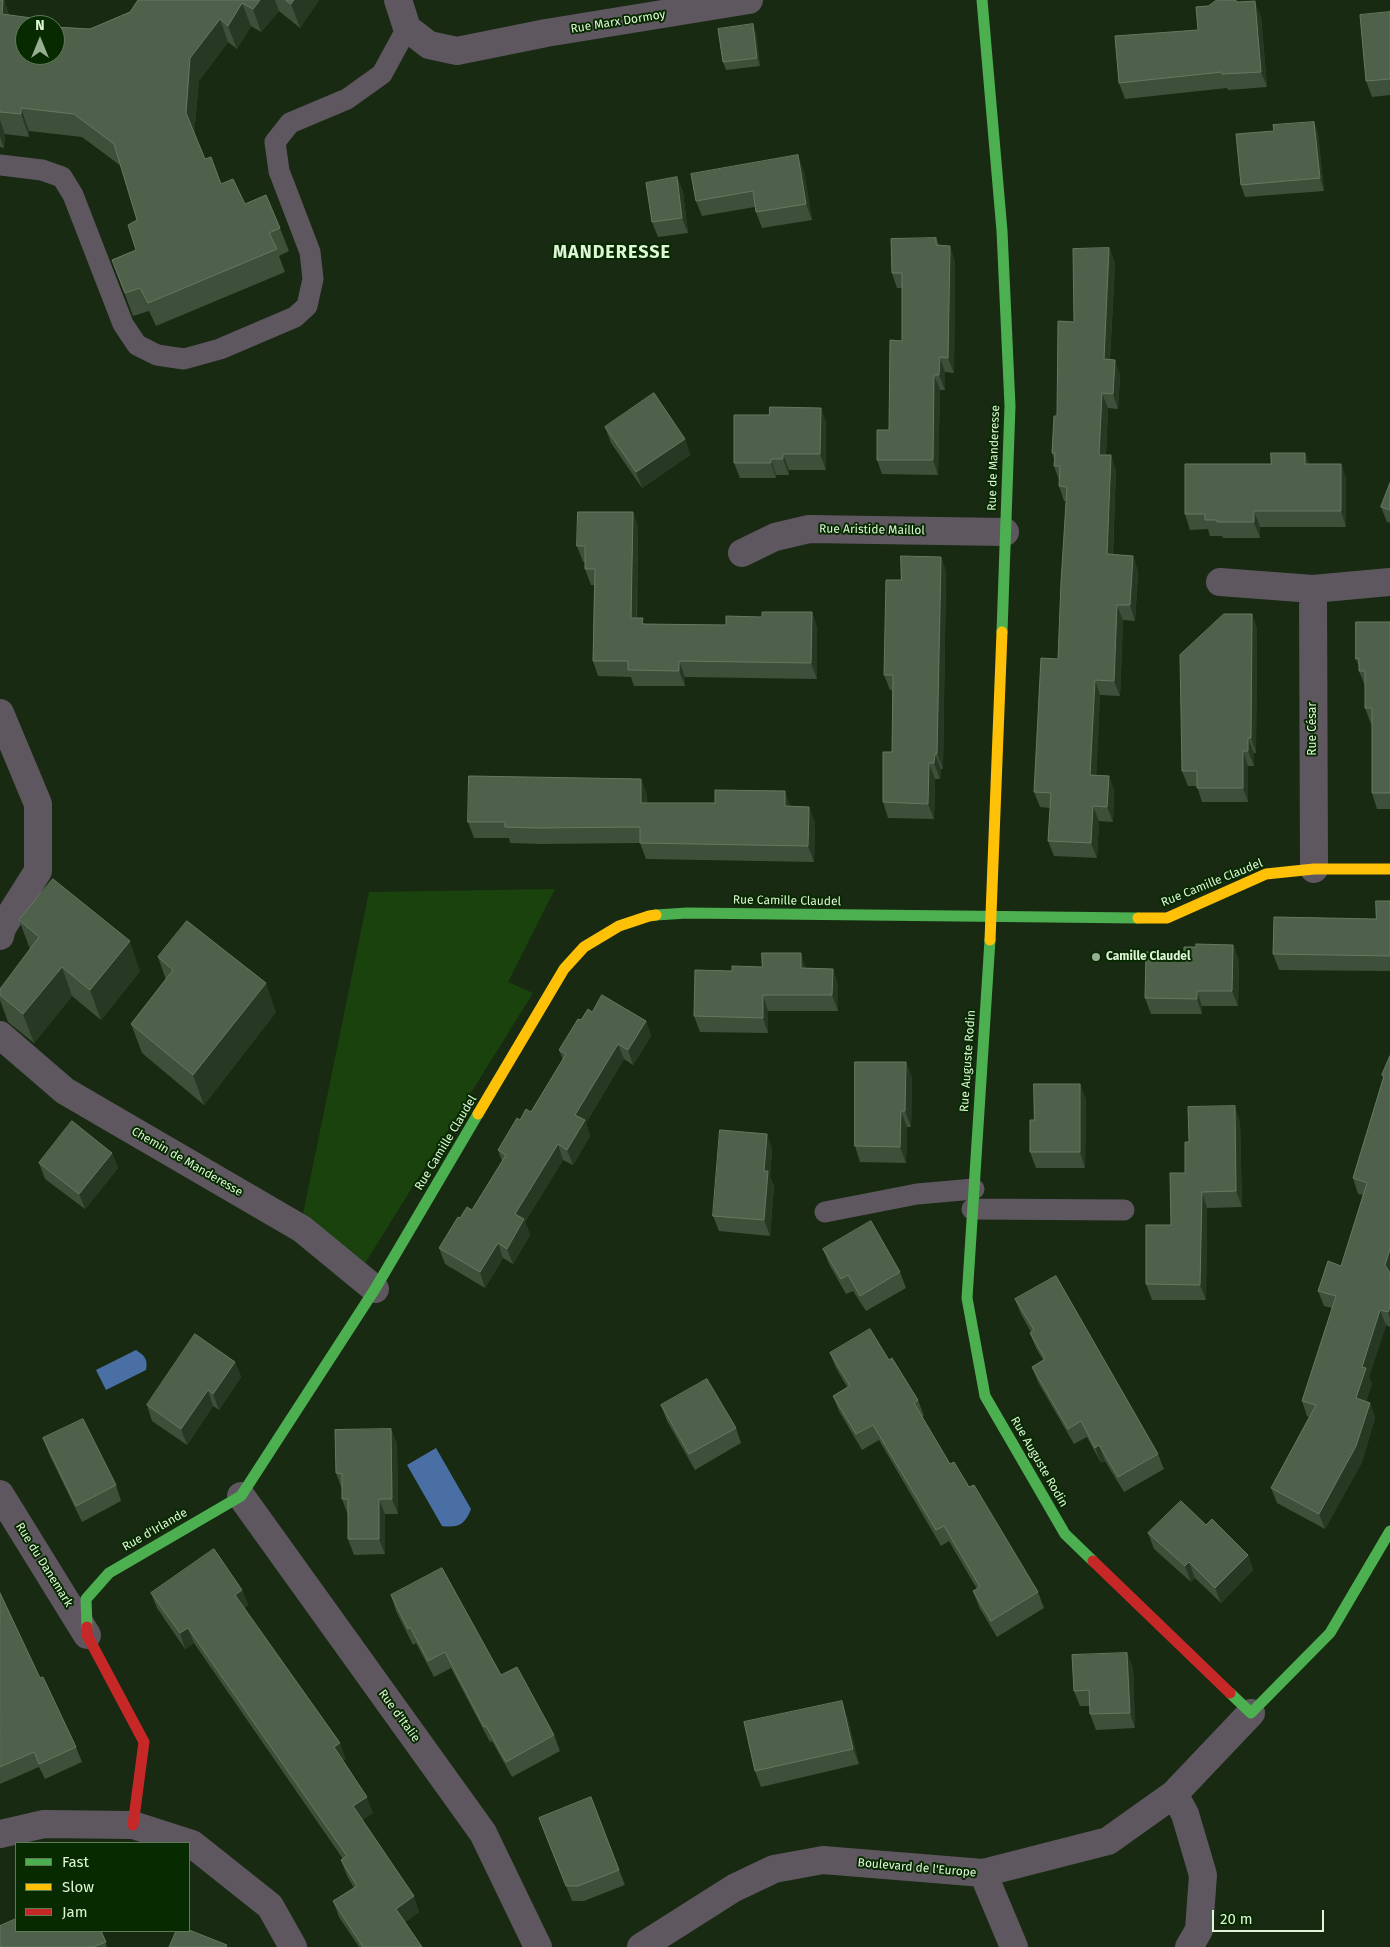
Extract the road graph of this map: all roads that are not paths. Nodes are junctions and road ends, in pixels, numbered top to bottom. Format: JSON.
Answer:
{"nodes":[{"id":1,"x":398,"y":0,"type":"edge"},
{"id":2,"x":749,"y":0,"type":"edge"},
{"id":3,"x":982,"y":0,"type":"edge"},
{"id":4,"x":407,"y":28,"type":"junction"},
{"id":5,"x":0,"y":166,"type":"edge"},
{"id":6,"x":1006,"y":532,"type":"junction"},
{"id":7,"x":742,"y":553,"type":"dead end"},
{"id":8,"x":1220,"y":582,"type":"dead end"},
{"id":9,"x":1390,"y":582,"type":"edge"},
{"id":10,"x":1313,"y":589,"type":"junction"},
{"id":11,"x":0,"y":714,"type":"edge"},
{"id":12,"x":1314,"y":869,"type":"junction"},
{"id":13,"x":1390,"y":869,"type":"edge"},
{"id":14,"x":991,"y":917,"type":"junction"},
{"id":15,"x":0,"y":936,"type":"edge"},
{"id":16,"x":0,"y":1035,"type":"edge"},
{"id":17,"x":973,"y":1199,"type":"junction"},
{"id":18,"x":1124,"y":1210,"type":"dead end"},
{"id":19,"x":825,"y":1212,"type":"dead end"},
{"id":20,"x":375,"y":1289,"type":"junction"},
{"id":21,"x":0,"y":1494,"type":"edge"},
{"id":22,"x":241,"y":1496,"type":"junction"},
{"id":23,"x":1390,"y":1531,"type":"edge"},
{"id":24,"x":87,"y":1635,"type":"junction"},
{"id":25,"x":1251,"y":1713,"type":"junction"},
{"id":26,"x":1174,"y":1794,"type":"junction"},
{"id":27,"x":133,"y":1825,"type":"junction"},
{"id":28,"x":0,"y":1834,"type":"edge"},
{"id":29,"x":186,"y":1842,"type":"edge"},
{"id":30,"x":190,"y":1843,"type":"edge"},
{"id":31,"x":983,"y":1873,"type":"junction"},
{"id":32,"x":293,"y":1947,"type":"edge"},
{"id":33,"x":538,"y":1947,"type":"edge"},
{"id":34,"x":641,"y":1947,"type":"edge"},
{"id":35,"x":1014,"y":1947,"type":"edge"},
{"id":36,"x":1189,"y":1947,"type":"edge"}],
"edges":[{"from":1,"to":4,"type":"street"},
{"from":2,"to":4,"type":"street","name":"Rue Marx Dormoy"},
{"from":3,"to":6,"type":"street","name":"Rue de Manderesse"},
{"from":4,"to":5,"type":"lane"},
{"from":6,"to":7,"type":"street","name":"Rue Aristide Maillol"},
{"from":6,"to":14,"type":"street","name":"Rue de Manderesse"},
{"from":8,"to":10,"type":"street"},
{"from":9,"to":10,"type":"street"},
{"from":10,"to":12,"type":"street","name":"Rue César"},
{"from":11,"to":15,"type":"street"},
{"from":12,"to":13,"type":"street","name":"Rue Camille Claudel"},
{"from":12,"to":14,"type":"street","name":"Rue Camille Claudel"},
{"from":14,"to":17,"type":"street","name":"Rue Auguste Rodin"},
{"from":14,"to":20,"type":"street","name":"Rue Camille Claudel"},
{"from":16,"to":20,"type":"street","name":"Chemin de Manderesse"},
{"from":17,"to":18,"type":"lane"},
{"from":17,"to":19,"type":"lane"},
{"from":17,"to":25,"type":"street","name":"Rue Auguste Rodin"},
{"from":20,"to":22,"type":"street","name":"Rue d'Irlande"},
{"from":21,"to":24,"type":"street","name":"Rue du Danemark"},
{"from":22,"to":24,"type":"street","name":"Rue d'Irlande"},
{"from":22,"to":33,"type":"street","name":"Rue d'Italie"},
{"from":23,"to":25,"type":"street"},
{"from":24,"to":27,"type":"street","name":"Rue d'Irlande"},
{"from":25,"to":26,"type":"street","name":"Boulevard de l'Europe"},
{"from":26,"to":31,"type":"street","name":"Boulevard de l'Europe"},
{"from":26,"to":36,"type":"street"},
{"from":27,"to":28,"type":"street"},
{"from":27,"to":29,"type":"street"},
{"from":30,"to":32,"type":"street"},
{"from":31,"to":34,"type":"street","name":"Boulevard de l'Europe"},
{"from":31,"to":35,"type":"street"}]}
